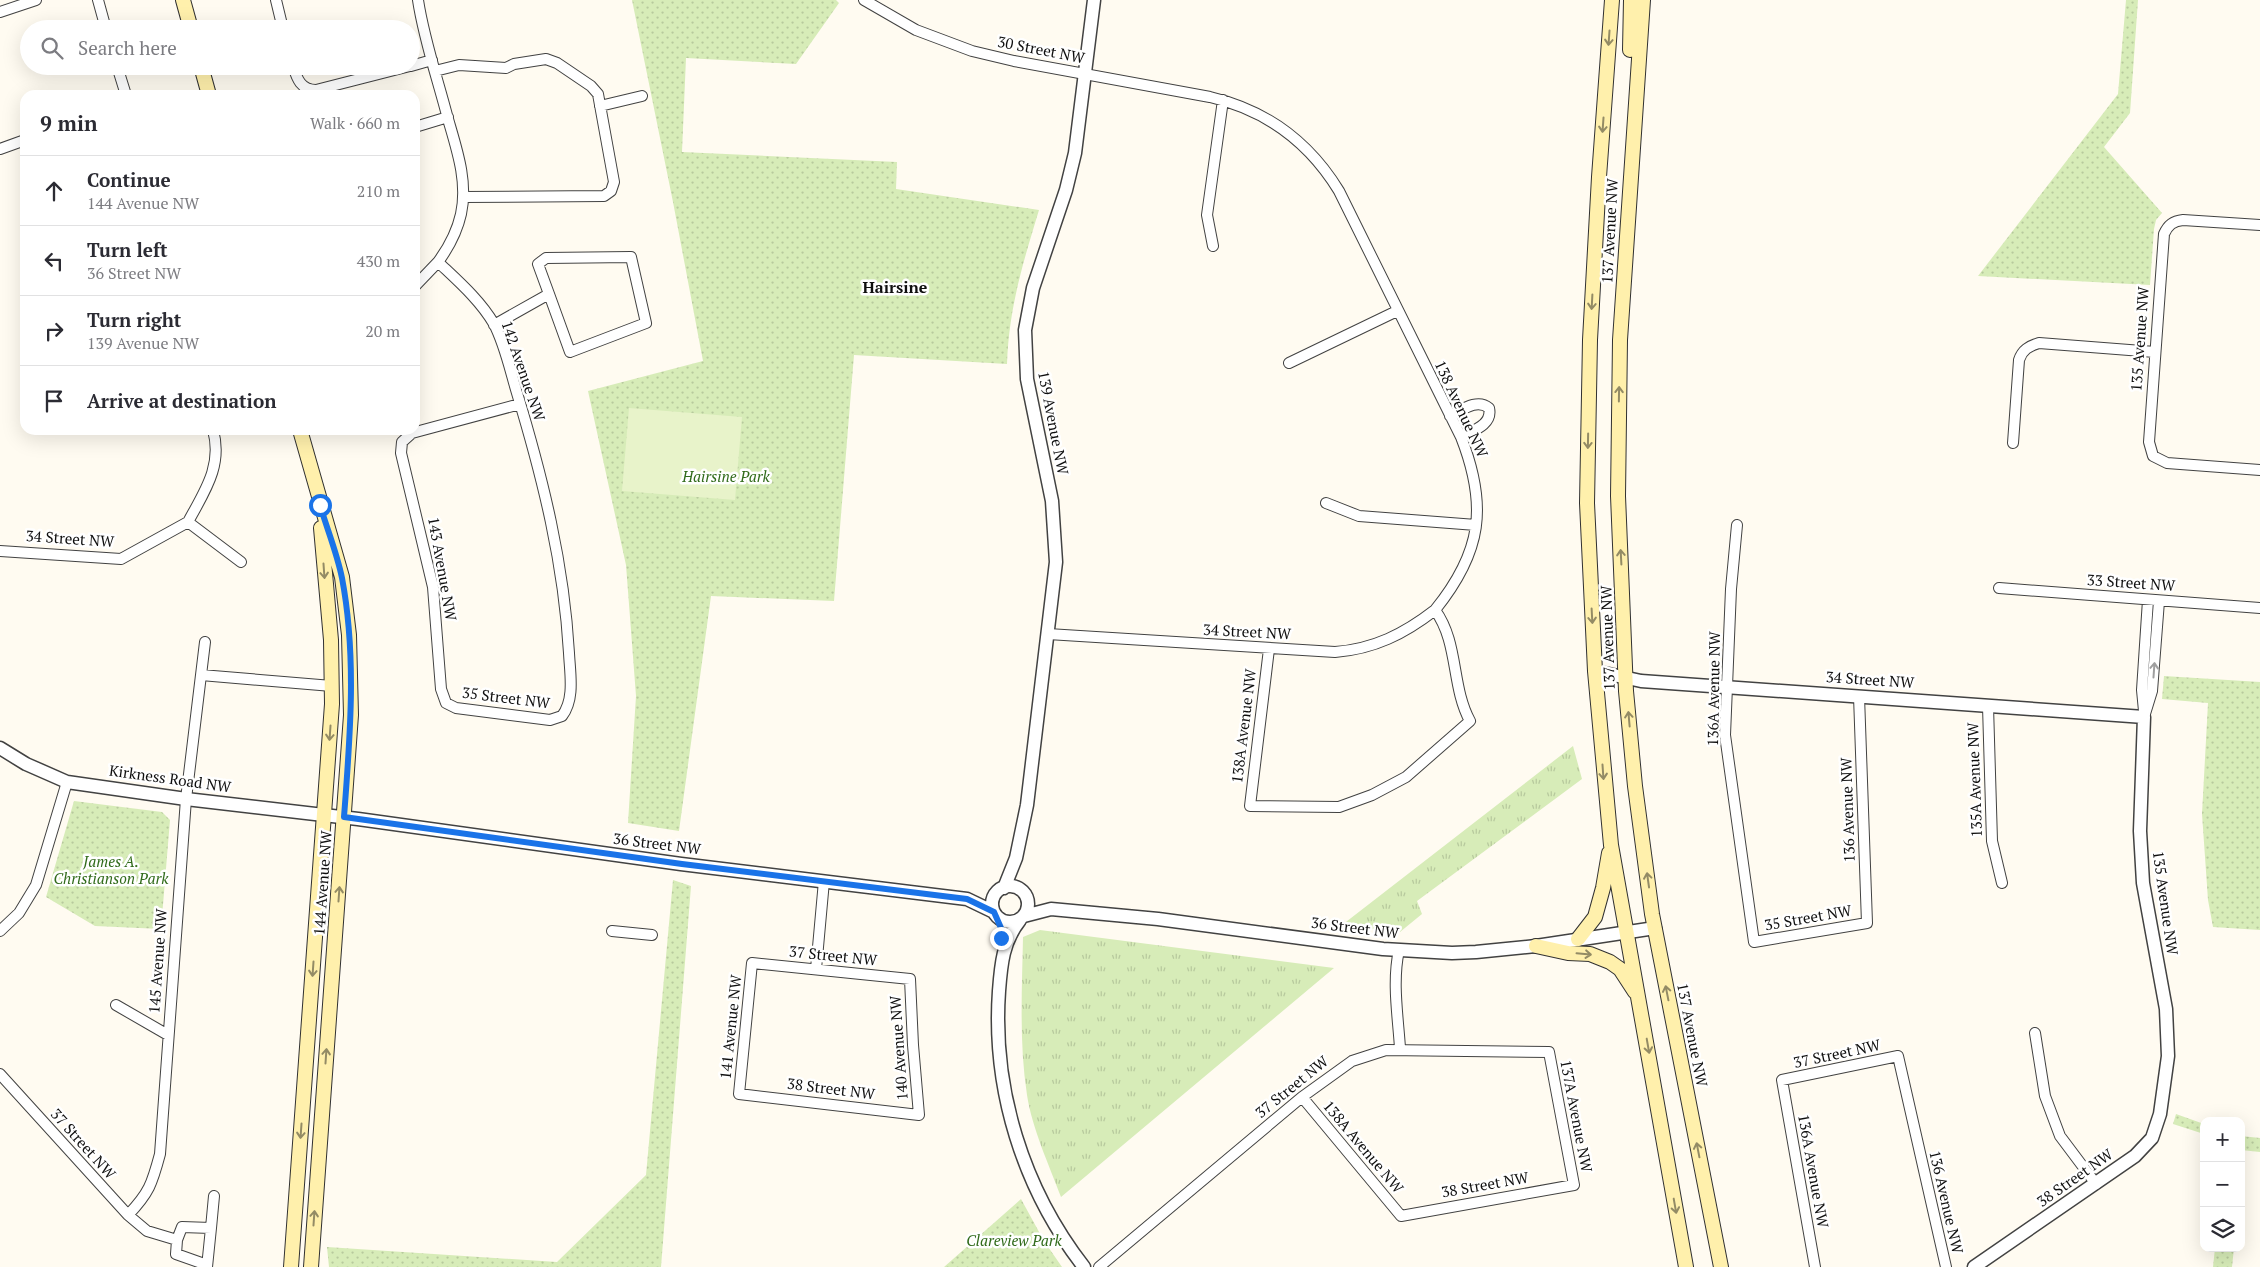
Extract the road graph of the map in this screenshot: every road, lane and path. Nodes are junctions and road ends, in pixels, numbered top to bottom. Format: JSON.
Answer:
{"nodes":[{"id":1,"x":36,"y":0,"type":"edge"},
{"id":2,"x":98,"y":0,"type":"edge"},
{"id":3,"x":183,"y":0,"type":"edge"},
{"id":4,"x":276,"y":0,"type":"edge"},
{"id":5,"x":418,"y":0,"type":"edge"},
{"id":6,"x":864,"y":0,"type":"edge"},
{"id":7,"x":1094,"y":0,"type":"edge"},
{"id":8,"x":1612,"y":0,"type":"edge"},
{"id":9,"x":1631,"y":0,"type":"edge"},
{"id":10,"x":1642,"y":0,"type":"edge"},
{"id":11,"x":1647,"y":0,"type":"edge"},
{"id":12,"x":0,"y":12,"type":"edge"},
{"id":13,"x":1641,"y":15,"type":"junction"},
{"id":14,"x":104,"y":20,"type":"edge"},
{"id":15,"x":189,"y":20,"type":"edge"},
{"id":16,"x":281,"y":20,"type":"edge"},
{"id":17,"x":432,"y":60,"type":"junction"},
{"id":18,"x":420,"y":63,"type":"edge"},
{"id":19,"x":435,"y":71,"type":"junction"},
{"id":20,"x":1085,"y":74,"type":"junction"},
{"id":21,"x":120,"y":75,"type":"edge"},
{"id":22,"x":203,"y":75,"type":"edge"},
{"id":23,"x":297,"y":75,"type":"edge"},
{"id":24,"x":376,"y":75,"type":"edge"},
{"id":25,"x":124,"y":90,"type":"edge"},
{"id":26,"x":208,"y":90,"type":"edge"},
{"id":27,"x":642,"y":96,"type":"dead end"},
{"id":28,"x":1223,"y":100,"type":"junction"},
{"id":29,"x":600,"y":106,"type":"junction"},
{"id":30,"x":448,"y":117,"type":"junction"},
{"id":31,"x":420,"y":125,"type":"edge"},
{"id":32,"x":1633,"y":136,"type":"junction"},
{"id":33,"x":20,"y":142,"type":"edge"},
{"id":34,"x":0,"y":149,"type":"edge"},
{"id":35,"x":1317,"y":160,"type":"joint"},
{"id":36,"x":463,"y":197,"type":"junction"},
{"id":37,"x":2260,"y":224,"type":"edge"},
{"id":38,"x":1213,"y":246,"type":"dead end"},
{"id":39,"x":438,"y":262,"type":"junction"},
{"id":40,"x":420,"y":281,"type":"edge"},
{"id":41,"x":549,"y":294,"type":"junction"},
{"id":42,"x":1397,"y":311,"type":"junction"},
{"id":43,"x":494,"y":325,"type":"junction"},
{"id":44,"x":2155,"y":352,"type":"junction"},
{"id":45,"x":1289,"y":363,"type":"dead end"},
{"id":46,"x":520,"y":404,"type":"junction"},
{"id":47,"x":1450,"y":416,"type":"junction"},
{"id":48,"x":420,"y":431,"type":"edge"},
{"id":49,"x":215,"y":435,"type":"edge"},
{"id":50,"x":301,"y":435,"type":"edge"},
{"id":51,"x":410,"y":435,"type":"edge"},
{"id":52,"x":1461,"y":437,"type":"junction"},
{"id":53,"x":2013,"y":443,"type":"dead end"},
{"id":54,"x":2260,"y":470,"type":"edge"},
{"id":55,"x":1326,"y":503,"type":"dead end"},
{"id":56,"x":320,"y":505,"type":"junction"},
{"id":57,"x":188,"y":522,"type":"junction"},
{"id":58,"x":1476,"y":525,"type":"junction"},
{"id":59,"x":1737,"y":525,"type":"dead end"},
{"id":60,"x":0,"y":551,"type":"edge"},
{"id":61,"x":241,"y":562,"type":"dead end"},
{"id":62,"x":1999,"y":588,"type":"dead end"},
{"id":63,"x":2148,"y":600,"type":"junction"},
{"id":64,"x":2159,"y":601,"type":"junction"},
{"id":65,"x":2260,"y":608,"type":"edge"},
{"id":66,"x":1435,"y":610,"type":"junction"},
{"id":67,"x":1048,"y":634,"type":"junction"},
{"id":68,"x":205,"y":642,"type":"dead end"},
{"id":69,"x":1269,"y":649,"type":"junction"},
{"id":70,"x":1595,"y":671,"type":"junction"},
{"id":71,"x":201,"y":675,"type":"junction"},
{"id":72,"x":1627,"y":679,"type":"junction"},
{"id":73,"x":332,"y":686,"type":"junction"},
{"id":74,"x":1728,"y":686,"type":"junction"},
{"id":75,"x":1859,"y":696,"type":"junction"},
{"id":76,"x":446,"y":703,"type":"joint"},
{"id":77,"x":1988,"y":706,"type":"junction"},
{"id":78,"x":562,"y":716,"type":"joint"},
{"id":79,"x":2144,"y":717,"type":"junction"},
{"id":80,"x":0,"y":748,"type":"edge"},
{"id":81,"x":67,"y":782,"type":"junction"},
{"id":82,"x":186,"y":799,"type":"junction"},
{"id":83,"x":324,"y":815,"type":"junction"},
{"id":84,"x":344,"y":817,"type":"junction"},
{"id":85,"x":1611,"y":845,"type":"junction"},
{"id":86,"x":1016,"y":858,"type":"junction"},
{"id":87,"x":824,"y":881,"type":"junction"},
{"id":88,"x":2002,"y":883,"type":"dead end"},
{"id":89,"x":1001,"y":889,"type":"junction"},
{"id":90,"x":1026,"y":896,"type":"junction"},
{"id":91,"x":967,"y":899,"type":"junction"},
{"id":92,"x":1051,"y":909,"type":"junction"},
{"id":93,"x":996,"y":915,"type":"junction"},
{"id":94,"x":1022,"y":918,"type":"junction"},
{"id":95,"x":1867,"y":923,"type":"joint"},
{"id":96,"x":1655,"y":928,"type":"junction"},
{"id":97,"x":612,"y":930,"type":"dead end"},
{"id":98,"x":0,"y":931,"type":"edge"},
{"id":99,"x":1628,"y":932,"type":"junction"},
{"id":100,"x":652,"y":935,"type":"dead end"},
{"id":101,"x":1578,"y":939,"type":"junction"},
{"id":102,"x":1754,"y":942,"type":"joint"},
{"id":103,"x":1536,"y":946,"type":"junction"},
{"id":104,"x":1004,"y":950,"type":"junction"},
{"id":105,"x":1400,"y":950,"type":"junction"},
{"id":106,"x":752,"y":963,"type":"joint"},
{"id":107,"x":816,"y":969,"type":"junction"},
{"id":108,"x":910,"y":979,"type":"joint"},
{"id":109,"x":1639,"y":998,"type":"junction"},
{"id":110,"x":116,"y":1005,"type":"dead end"},
{"id":111,"x":2035,"y":1032,"type":"dead end"},
{"id":112,"x":168,"y":1035,"type":"junction"},
{"id":113,"x":1400,"y":1048,"type":"junction"},
{"id":114,"x":1549,"y":1052,"type":"joint"},
{"id":115,"x":1898,"y":1056,"type":"joint"},
{"id":116,"x":0,"y":1074,"type":"edge"},
{"id":117,"x":1782,"y":1080,"type":"joint"},
{"id":118,"x":2164,"y":1093,"type":"joint"},
{"id":119,"x":740,"y":1094,"type":"joint"},
{"id":120,"x":1302,"y":1097,"type":"junction"},
{"id":121,"x":919,"y":1116,"type":"joint"},
{"id":122,"x":2096,"y":1184,"type":"junction"},
{"id":123,"x":1574,"y":1186,"type":"joint"},
{"id":124,"x":214,"y":1196,"type":"dead end"},
{"id":125,"x":128,"y":1215,"type":"junction"},
{"id":126,"x":1402,"y":1216,"type":"joint"},
{"id":127,"x":211,"y":1228,"type":"junction"},
{"id":128,"x":177,"y":1240,"type":"junction"},
{"id":129,"x":207,"y":1266,"type":"edge"},
{"id":130,"x":290,"y":1267,"type":"edge"},
{"id":131,"x":310,"y":1267,"type":"edge"},
{"id":132,"x":1084,"y":1267,"type":"edge"},
{"id":133,"x":1099,"y":1267,"type":"edge"},
{"id":134,"x":1686,"y":1267,"type":"edge"},
{"id":135,"x":1721,"y":1267,"type":"edge"},
{"id":136,"x":1815,"y":1267,"type":"edge"},
{"id":137,"x":1946,"y":1267,"type":"edge"},
{"id":138,"x":1974,"y":1267,"type":"edge"}],
"edges":[{"from":1,"to":12,"type":"street"},
{"from":2,"to":14,"type":"street"},
{"from":3,"to":15,"type":"main road"},
{"from":4,"to":16,"type":"street"},
{"from":5,"to":17,"type":"street"},
{"from":6,"to":20,"type":"street","name":"30 Street NW"},
{"from":7,"to":20,"type":"street","name":"139 Avenue NW"},
{"from":8,"to":70,"type":"main road","name":"137 Avenue NW","one_way":true},
{"from":9,"to":32,"type":"main road"},
{"from":10,"to":13,"type":"main road","name":"137 Avenue NW"},
{"from":11,"to":13,"type":"main road"},
{"from":13,"to":32,"type":"main road","name":"137 Avenue NW"},
{"from":17,"to":18,"type":"street"},
{"from":17,"to":19,"type":"street"},
{"from":19,"to":29,"type":"street"},
{"from":19,"to":30,"type":"street"},
{"from":20,"to":28,"type":"street","name":"30 Street NW"},
{"from":20,"to":67,"type":"street","name":"139 Avenue NW"},
{"from":21,"to":25,"type":"street"},
{"from":22,"to":26,"type":"main road"},
{"from":23,"to":24,"type":"street"},
{"from":27,"to":29,"type":"street"},
{"from":28,"to":35,"type":"street","name":"30 Street NW"},
{"from":28,"to":38,"type":"street"},
{"from":29,"to":36,"type":"street"},
{"from":30,"to":31,"type":"street"},
{"from":30,"to":36,"type":"street"},
{"from":72,"to":32,"type":"main road","name":"137 Avenue NW","one_way":true},
{"from":33,"to":34,"type":"street"},
{"from":35,"to":42,"type":"street","name":"138 Avenue NW"},
{"from":36,"to":39,"type":"street"},
{"from":37,"to":44,"type":"street","name":"135 Avenue NW"},
{"from":39,"to":40,"type":"street"},
{"from":39,"to":43,"type":"street","name":"142 Avenue NW"},
{"from":41,"to":41,"type":"street"},
{"from":41,"to":43,"type":"street"},
{"from":42,"to":45,"type":"street"},
{"from":42,"to":47,"type":"street","name":"138 Avenue NW"},
{"from":43,"to":46,"type":"street","name":"142 Avenue NW"},
{"from":44,"to":53,"type":"street"},
{"from":44,"to":54,"type":"street","name":"135 Avenue NW"},
{"from":46,"to":48,"type":"street","name":"143 Avenue NW"},
{"from":46,"to":78,"type":"street","name":"142 Avenue NW"},
{"from":47,"to":52,"type":"street","name":"138 Avenue NW"},
{"from":47,"to":52,"type":"street"},
{"from":49,"to":57,"type":"street"},
{"from":50,"to":56,"type":"main road","name":"144 Avenue NW"},
{"from":51,"to":76,"type":"street","name":"143 Avenue NW"},
{"from":52,"to":58,"type":"street","name":"138 Avenue NW"},
{"from":55,"to":58,"type":"street"},
{"from":56,"to":73,"type":"main road","name":"144 Avenue NW","one_way":true},
{"from":56,"to":84,"type":"main road","name":"144 Avenue NW"},
{"from":57,"to":60,"type":"street","name":"34 Street NW"},
{"from":57,"to":61,"type":"street"},
{"from":58,"to":66,"type":"street","name":"138 Avenue NW"},
{"from":59,"to":74,"type":"street","name":"136A Avenue NW"},
{"from":62,"to":63,"type":"street","name":"33 Street NW"},
{"from":63,"to":64,"type":"street","name":"33 Street NW"},
{"from":63,"to":79,"type":"street","name":"135 Avenue NW"},
{"from":64,"to":65,"type":"street","name":"33 Street NW"},
{"from":79,"to":64,"type":"street","name":"135 Avenue NW","one_way":true},
{"from":66,"to":69,"type":"street","name":"34 Street NW"},
{"from":66,"to":69,"type":"street","name":"138A Avenue NW"},
{"from":67,"to":69,"type":"street","name":"34 Street NW"},
{"from":67,"to":86,"type":"street","name":"139 Avenue NW"},
{"from":68,"to":71,"type":"street","name":"145 Avenue NW"},
{"from":70,"to":72,"type":"street","name":"34 Street NW"},
{"from":70,"to":85,"type":"main road","name":"137 Avenue NW","one_way":true},
{"from":71,"to":73,"type":"street"},
{"from":71,"to":82,"type":"street","name":"145 Avenue NW"},
{"from":72,"to":74,"type":"street","name":"34 Street NW"},
{"from":96,"to":72,"type":"main road","name":"137 Avenue NW","one_way":true},
{"from":73,"to":83,"type":"main road","name":"144 Avenue NW","one_way":true},
{"from":74,"to":75,"type":"street","name":"34 Street NW"},
{"from":74,"to":102,"type":"street","name":"136A Avenue NW"},
{"from":75,"to":77,"type":"street","name":"34 Street NW"},
{"from":75,"to":95,"type":"street","name":"136 Avenue NW"},
{"from":76,"to":78,"type":"street","name":"35 Street NW"},
{"from":77,"to":79,"type":"street","name":"34 Street NW"},
{"from":77,"to":88,"type":"street","name":"135A Avenue NW"},
{"from":79,"to":118,"type":"street","name":"135 Avenue NW"},
{"from":80,"to":81,"type":"street","name":"Kirkness Road NW"},
{"from":81,"to":82,"type":"street","name":"Kirkness Road NW"},
{"from":81,"to":98,"type":"street"},
{"from":82,"to":83,"type":"street","name":"Kirkness Road NW"},
{"from":82,"to":112,"type":"street","name":"145 Avenue NW"},
{"from":83,"to":84,"type":"street","name":"Kirkness Road NW"},
{"from":83,"to":130,"type":"main road","name":"144 Avenue NW","one_way":true},
{"from":84,"to":87,"type":"street","name":"36 Street NW"},
{"from":131,"to":84,"type":"main road","name":"144 Avenue NW","one_way":true},
{"from":85,"to":99,"type":"main road","name":"137 Avenue NW"},
{"from":85,"to":101,"type":"main road"},
{"from":86,"to":89,"type":"street","name":"139 Avenue NW"},
{"from":86,"to":90,"type":"street","name":"139 Avenue NW"},
{"from":87,"to":91,"type":"street","name":"36 Street NW"},
{"from":87,"to":107,"type":"street"},
{"from":89,"to":90,"type":"street"},
{"from":89,"to":91,"type":"street","name":"36 Street NW"},
{"from":89,"to":93,"type":"street"},
{"from":90,"to":92,"type":"street","name":"36 Street NW"},
{"from":90,"to":94,"type":"street"},
{"from":91,"to":93,"type":"street","name":"36 Street NW"},
{"from":92,"to":94,"type":"street","name":"36 Street NW"},
{"from":92,"to":105,"type":"street","name":"36 Street NW"},
{"from":93,"to":94,"type":"street"},
{"from":93,"to":104,"type":"street"},
{"from":94,"to":104,"type":"street"},
{"from":95,"to":102,"type":"street","name":"35 Street NW"},
{"from":96,"to":99,"type":"street","name":"36 Street NW"},
{"from":135,"to":96,"type":"main road","name":"137 Avenue NW","one_way":true},
{"from":97,"to":100,"type":"street"},
{"from":99,"to":101,"type":"street","name":"36 Street NW"},
{"from":99,"to":109,"type":"main road","name":"137 Avenue NW"},
{"from":101,"to":103,"type":"street","name":"36 Street NW"},
{"from":103,"to":105,"type":"street","name":"36 Street NW"},
{"from":103,"to":109,"type":"main road","one_way":true},
{"from":104,"to":132,"type":"street"},
{"from":105,"to":113,"type":"street"},
{"from":106,"to":107,"type":"street","name":"37 Street NW"},
{"from":106,"to":119,"type":"street","name":"141 Avenue NW"},
{"from":107,"to":108,"type":"street","name":"37 Street NW"},
{"from":108,"to":121,"type":"street","name":"140 Avenue NW"},
{"from":109,"to":134,"type":"main road","name":"137 Avenue NW","one_way":true},
{"from":110,"to":112,"type":"street","name":"145 Avenue NW"},
{"from":111,"to":122,"type":"street"},
{"from":112,"to":125,"type":"street","name":"145 Avenue NW"},
{"from":113,"to":114,"type":"street","name":"37 Street NW"},
{"from":113,"to":120,"type":"street","name":"37 Street NW"},
{"from":114,"to":123,"type":"street","name":"137A Avenue NW"},
{"from":115,"to":117,"type":"street","name":"37 Street NW"},
{"from":115,"to":137,"type":"street","name":"136 Avenue NW"},
{"from":116,"to":125,"type":"street","name":"37 Street NW"},
{"from":117,"to":136,"type":"street","name":"136A Avenue NW"},
{"from":118,"to":122,"type":"street","name":"38 Street NW"},
{"from":119,"to":121,"type":"street","name":"38 Street NW"},
{"from":120,"to":126,"type":"street","name":"138A Avenue NW"},
{"from":120,"to":133,"type":"street","name":"37 Street NW"},
{"from":122,"to":138,"type":"street","name":"38 Street NW"},
{"from":123,"to":126,"type":"street","name":"38 Street NW"},
{"from":124,"to":127,"type":"street"},
{"from":125,"to":128,"type":"street","name":"37 Street NW"},
{"from":127,"to":128,"type":"street"},
{"from":127,"to":129,"type":"street"},
{"from":128,"to":129,"type":"street"}]}
